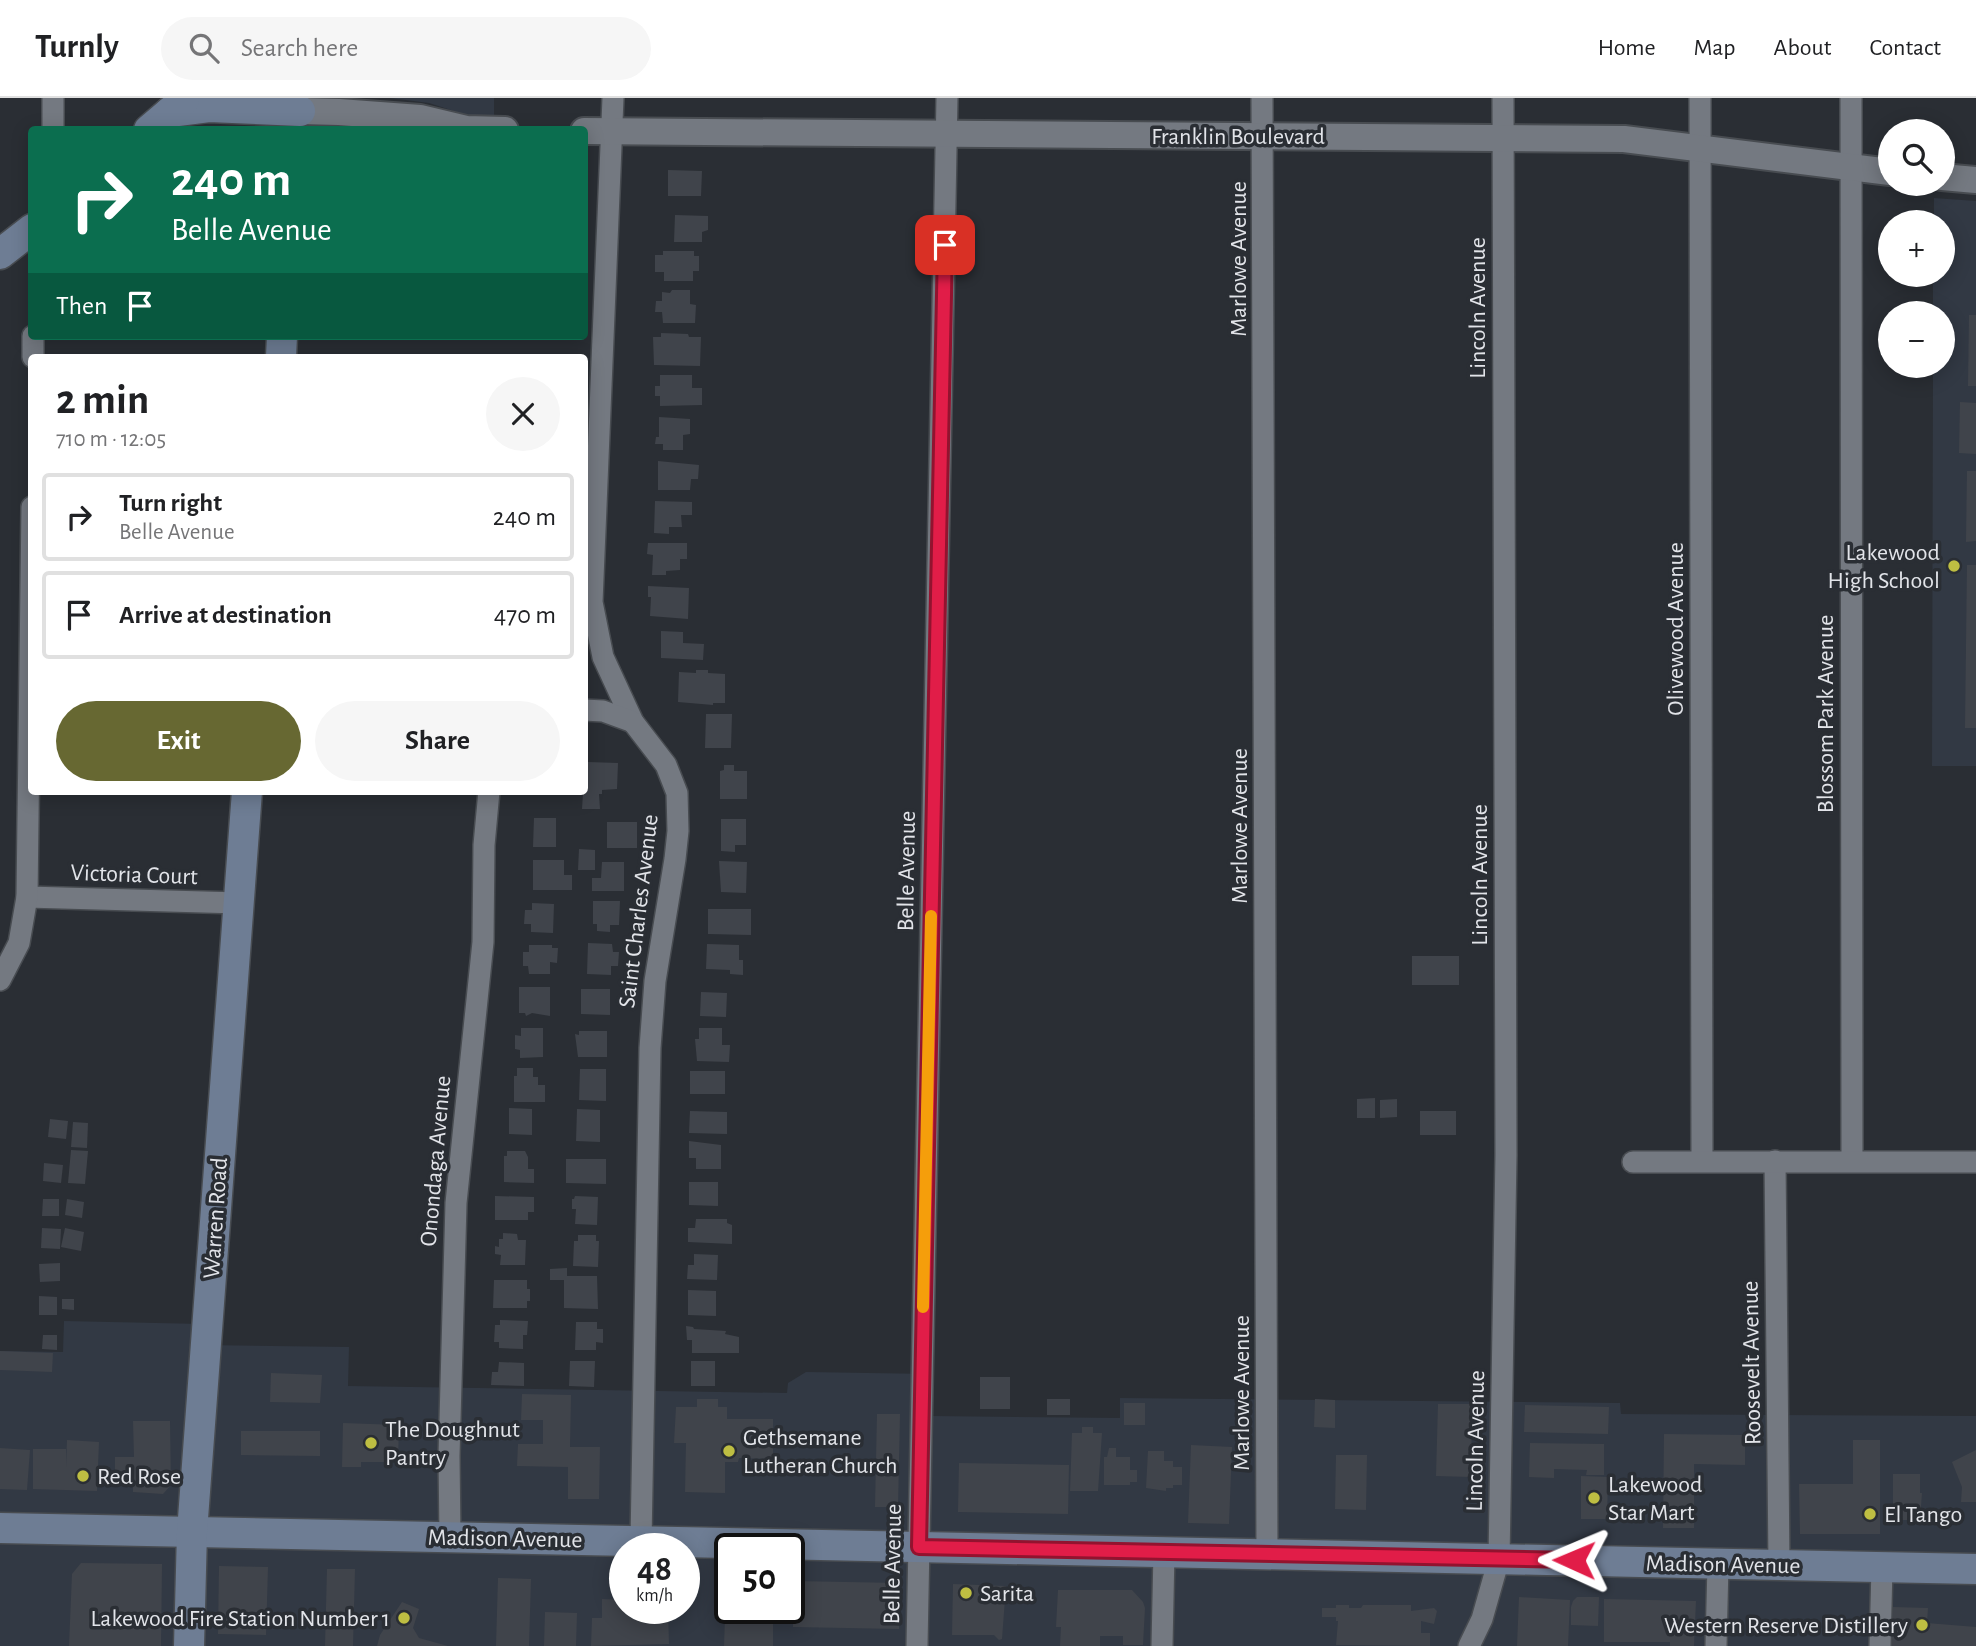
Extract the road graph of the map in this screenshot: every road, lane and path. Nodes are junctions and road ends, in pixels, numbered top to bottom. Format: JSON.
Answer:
{"nodes":[{"id":1,"x":53,"y":98,"type":"edge"},
{"id":2,"x":612,"y":98,"type":"edge"},
{"id":3,"x":947,"y":98,"type":"edge"},
{"id":4,"x":1262,"y":98,"type":"edge"},
{"id":5,"x":1503,"y":98,"type":"edge"},
{"id":6,"x":1700,"y":98,"type":"edge"},
{"id":7,"x":1851,"y":98,"type":"edge"},
{"id":8,"x":168,"y":113,"type":"edge"},
{"id":9,"x":300,"y":113,"type":"edge"},
{"id":10,"x":53,"y":126,"type":"edge"},
{"id":11,"x":451,"y":126,"type":"edge"},
{"id":12,"x":597,"y":132,"type":"edge"},
{"id":13,"x":947,"y":135,"type":"junction"},
{"id":14,"x":1264,"y":136,"type":"junction"},
{"id":15,"x":1503,"y":137,"type":"junction"},
{"id":16,"x":1700,"y":149,"type":"junction"},
{"id":17,"x":1850,"y":168,"type":"junction"},
{"id":18,"x":1878,"y":171,"type":"edge"},
{"id":19,"x":1955,"y":178,"type":"edge"},
{"id":20,"x":1976,"y":180,"type":"edge"},
{"id":21,"x":28,"y":232,"type":"edge"},
{"id":22,"x":0,"y":254,"type":"edge"},
{"id":23,"x":592,"y":602,"type":"junction"},
{"id":24,"x":588,"y":613,"type":"edge"},
{"id":25,"x":588,"y":710,"type":"edge"},
{"id":26,"x":633,"y":722,"type":"junction"},
{"id":27,"x":28,"y":795,"type":"edge"},
{"id":28,"x":247,"y":795,"type":"edge"},
{"id":29,"x":489,"y":795,"type":"edge"},
{"id":30,"x":27,"y":897,"type":"junction"},
{"id":31,"x":239,"y":903,"type":"junction"},
{"id":32,"x":0,"y":980,"type":"edge"},
{"id":33,"x":1633,"y":1161,"type":"dead end"},
{"id":34,"x":1702,"y":1161,"type":"junction"},
{"id":35,"x":1775,"y":1161,"type":"junction"},
{"id":36,"x":1852,"y":1161,"type":"junction"},
{"id":37,"x":1976,"y":1162,"type":"edge"},
{"id":38,"x":0,"y":1528,"type":"edge"},
{"id":39,"x":192,"y":1532,"type":"junction"},
{"id":40,"x":640,"y":1533,"type":"edge"},
{"id":41,"x":450,"y":1537,"type":"junction"},
{"id":42,"x":609,"y":1540,"type":"edge"},
{"id":43,"x":700,"y":1542,"type":"edge"},
{"id":44,"x":919,"y":1547,"type":"junction"},
{"id":45,"x":1164,"y":1552,"type":"junction"},
{"id":46,"x":1267,"y":1554,"type":"junction"},
{"id":47,"x":1499,"y":1559,"type":"junction"},
{"id":48,"x":1718,"y":1564,"type":"junction"},
{"id":49,"x":1779,"y":1565,"type":"junction"},
{"id":50,"x":1882,"y":1567,"type":"junction"},
{"id":51,"x":1976,"y":1569,"type":"edge"},
{"id":52,"x":189,"y":1646,"type":"edge"},
{"id":53,"x":917,"y":1646,"type":"edge"},
{"id":54,"x":1162,"y":1646,"type":"edge"},
{"id":55,"x":1469,"y":1646,"type":"edge"},
{"id":56,"x":1716,"y":1646,"type":"edge"},
{"id":57,"x":1880,"y":1646,"type":"edge"}],
"edges":[{"from":1,"to":10,"type":"street"},
{"from":2,"to":12,"type":"street","name":"Saint Charles Avenue"},
{"from":3,"to":13,"type":"street","name":"Belle Avenue"},
{"from":4,"to":14,"type":"street","name":"Marlowe Avenue"},
{"from":5,"to":15,"type":"street","name":"Lincoln Avenue"},
{"from":6,"to":16,"type":"street","name":"Olivewood Avenue"},
{"from":7,"to":17,"type":"street","name":"Blossom Park Avenue"},
{"from":8,"to":9,"type":"main road"},
{"from":9,"to":11,"type":"street"},
{"from":12,"to":13,"type":"street","name":"Franklin Boulevard"},
{"from":12,"to":23,"type":"street","name":"Saint Charles Avenue"},
{"from":13,"to":14,"type":"street","name":"Franklin Boulevard"},
{"from":13,"to":44,"type":"street","name":"Belle Avenue"},
{"from":14,"to":15,"type":"street","name":"Franklin Boulevard"},
{"from":14,"to":46,"type":"street","name":"Marlowe Avenue"},
{"from":15,"to":16,"type":"street","name":"Franklin Boulevard"},
{"from":15,"to":47,"type":"street","name":"Lincoln Avenue"},
{"from":16,"to":17,"type":"street","name":"Franklin Boulevard"},
{"from":16,"to":34,"type":"street","name":"Olivewood Avenue"},
{"from":17,"to":18,"type":"street","name":"Franklin Boulevard"},
{"from":17,"to":36,"type":"street","name":"Blossom Park Avenue"},
{"from":19,"to":20,"type":"street"},
{"from":21,"to":22,"type":"main road"},
{"from":23,"to":24,"type":"street"},
{"from":23,"to":26,"type":"street","name":"Saint Charles Avenue"},
{"from":25,"to":26,"type":"street"},
{"from":26,"to":40,"type":"street","name":"Saint Charles Avenue"},
{"from":27,"to":30,"type":"street"},
{"from":28,"to":31,"type":"main road","name":"Warren Road"},
{"from":29,"to":41,"type":"street","name":"Onondaga Avenue"},
{"from":30,"to":31,"type":"street","name":"Victoria Court"},
{"from":30,"to":32,"type":"street"},
{"from":31,"to":39,"type":"main road","name":"Warren Road"},
{"from":33,"to":34,"type":"street"},
{"from":34,"to":35,"type":"street"},
{"from":35,"to":36,"type":"street"},
{"from":35,"to":49,"type":"street","name":"Roosevelt Avenue"},
{"from":36,"to":37,"type":"street"},
{"from":38,"to":39,"type":"main road","name":"Madison Avenue"},
{"from":39,"to":41,"type":"main road","name":"Madison Avenue"},
{"from":39,"to":52,"type":"main road","name":"Warren Road"},
{"from":41,"to":42,"type":"main road","name":"Madison Avenue"},
{"from":43,"to":44,"type":"main road","name":"Madison Avenue"},
{"from":44,"to":45,"type":"main road","name":"Madison Avenue"},
{"from":44,"to":53,"type":"street","name":"Belle Avenue"},
{"from":45,"to":46,"type":"main road","name":"Madison Avenue"},
{"from":45,"to":54,"type":"street"},
{"from":46,"to":47,"type":"main road","name":"Madison Avenue"},
{"from":47,"to":48,"type":"main road","name":"Madison Avenue"},
{"from":47,"to":55,"type":"street","name":"Lincoln Avenue"},
{"from":48,"to":49,"type":"main road","name":"Madison Avenue"},
{"from":48,"to":56,"type":"street"},
{"from":49,"to":50,"type":"main road","name":"Madison Avenue"},
{"from":50,"to":51,"type":"main road","name":"Madison Avenue"},
{"from":50,"to":57,"type":"street"}]}
